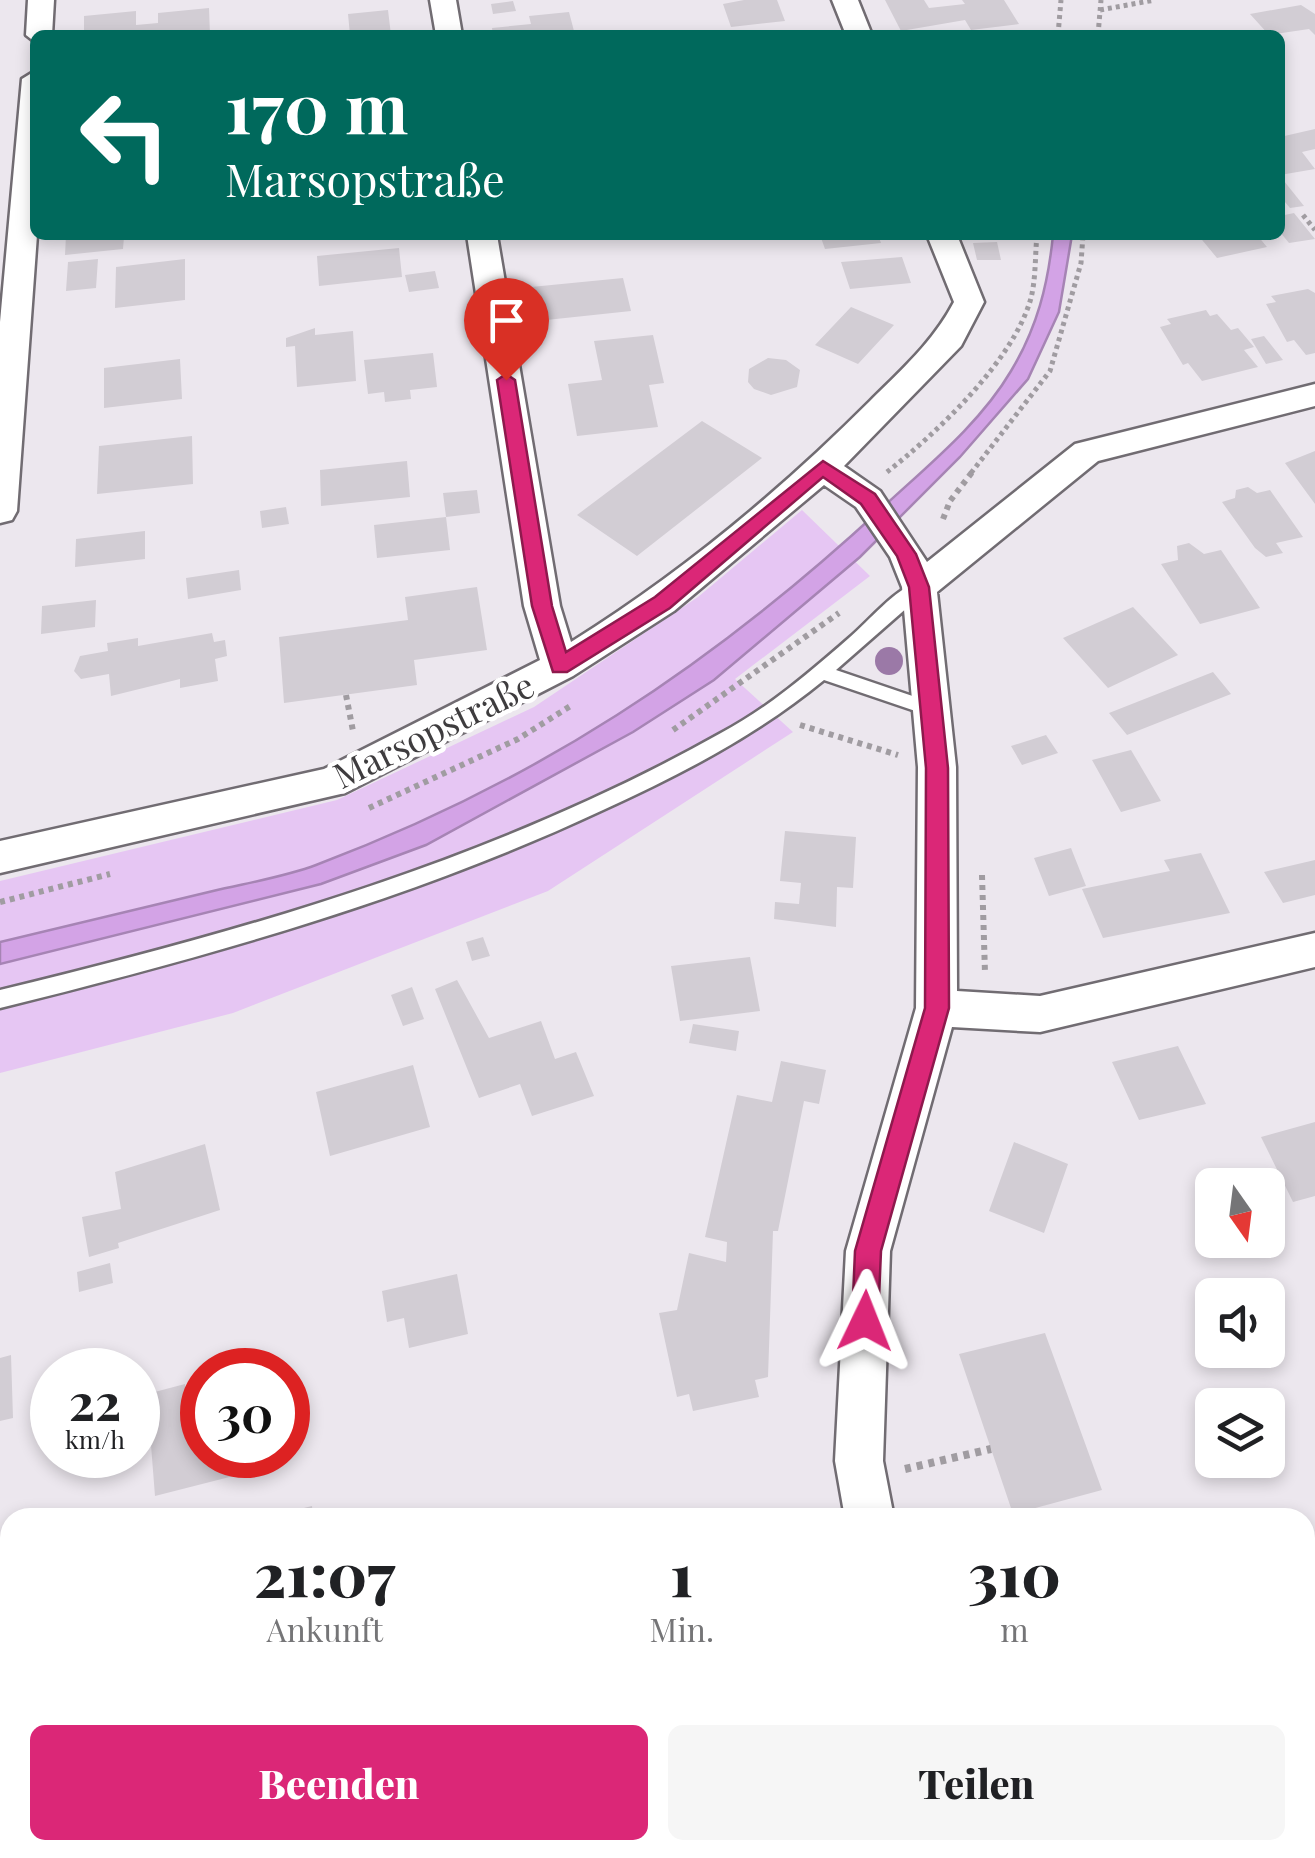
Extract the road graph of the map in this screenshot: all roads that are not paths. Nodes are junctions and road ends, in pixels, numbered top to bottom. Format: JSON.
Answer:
{"nodes":[{"id":1,"x":42,"y":0,"type":"edge"},
{"id":2,"x":443,"y":0,"type":"edge"},
{"id":3,"x":845,"y":0,"type":"edge"},
{"id":4,"x":39,"y":30,"type":"edge"},
{"id":5,"x":447,"y":30,"type":"edge"},
{"id":6,"x":858,"y":30,"type":"edge"},
{"id":7,"x":30,"y":141,"type":"edge"},
{"id":8,"x":483,"y":240,"type":"edge"},
{"id":9,"x":944,"y":240,"type":"edge"},
{"id":10,"x":1315,"y":395,"type":"edge"},
{"id":11,"x":823,"y":468,"type":"junction"},
{"id":12,"x":0,"y":510,"type":"edge"},
{"id":13,"x":912,"y":570,"type":"junction"},
{"id":14,"x":560,"y":666,"type":"junction"},
{"id":15,"x":822,"y":672,"type":"junction"},
{"id":16,"x":934,"y":710,"type":"junction"},
{"id":17,"x":0,"y":857,"type":"edge"},
{"id":18,"x":1315,"y":950,"type":"edge"},
{"id":19,"x":0,"y":999,"type":"edge"},
{"id":20,"x":937,"y":1008,"type":"junction"},
{"id":21,"x":868,"y":1508,"type":"edge"}],
"edges":[{"from":1,"to":4,"type":"street"},
{"from":2,"to":5,"type":"street"},
{"from":3,"to":6,"type":"street"},
{"from":7,"to":12,"type":"street"},
{"from":8,"to":14,"type":"street"},
{"from":9,"to":11,"type":"street","name":"Marsopstraße"},
{"from":10,"to":13,"type":"street"},
{"from":11,"to":13,"type":"street"},
{"from":11,"to":14,"type":"street","name":"Marsopstraße"},
{"from":13,"to":15,"type":"lane"},
{"from":13,"to":16,"type":"street"},
{"from":14,"to":17,"type":"street","name":"Marsopstraße"},
{"from":15,"to":16,"type":"lane"},
{"from":15,"to":19,"type":"lane"},
{"from":16,"to":20,"type":"street"},
{"from":18,"to":20,"type":"street"},
{"from":20,"to":21,"type":"street"}]}
